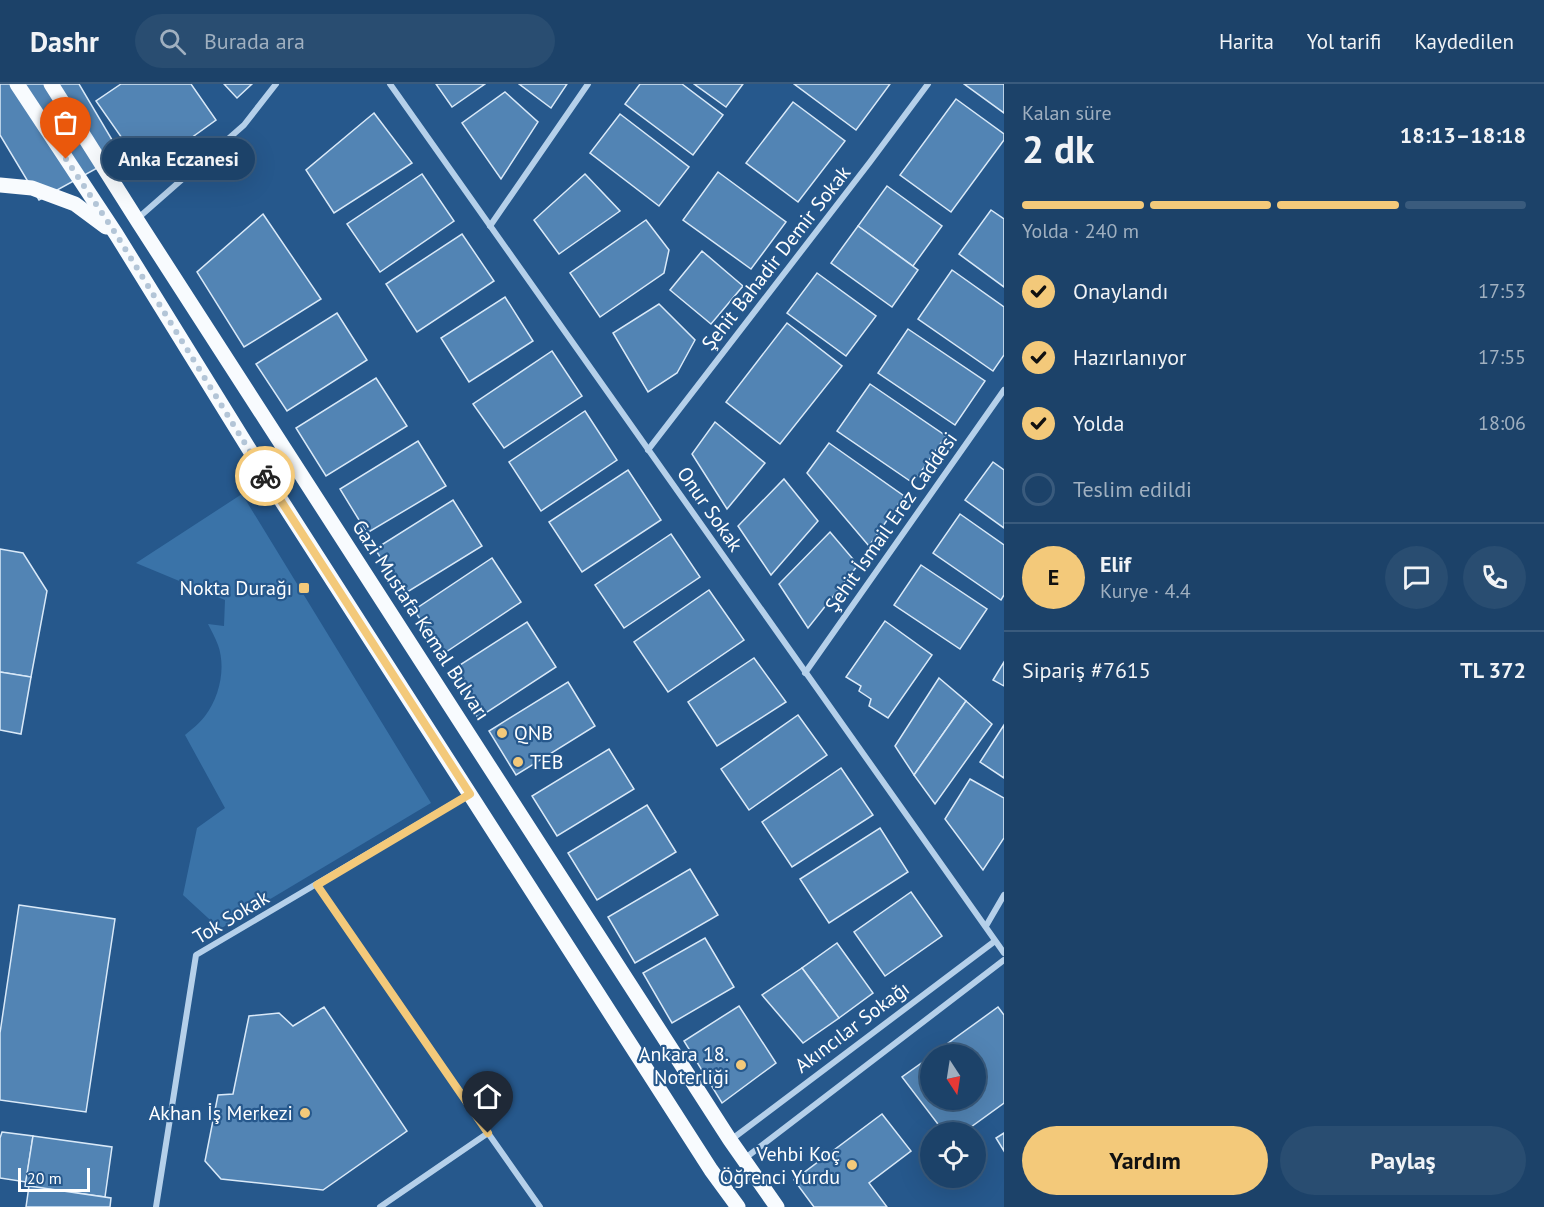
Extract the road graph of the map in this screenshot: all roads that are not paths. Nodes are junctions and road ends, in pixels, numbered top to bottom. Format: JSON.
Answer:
{"nodes":[{"id":1,"x":17,"y":84,"type":"edge"},
{"id":2,"x":51,"y":84,"type":"edge"},
{"id":3,"x":276,"y":84,"type":"edge"},
{"id":4,"x":390,"y":84,"type":"edge"},
{"id":5,"x":588,"y":84,"type":"edge"},
{"id":6,"x":928,"y":84,"type":"edge"},
{"id":7,"x":0,"y":185,"type":"edge"},
{"id":8,"x":137,"y":220,"type":"junction"},
{"id":9,"x":490,"y":226,"type":"junction"},
{"id":10,"x":116,"y":234,"type":"junction"},
{"id":11,"x":1004,"y":390,"type":"edge"},
{"id":12,"x":648,"y":450,"type":"junction"},
{"id":13,"x":805,"y":673,"type":"junction"},
{"id":14,"x":470,"y":794,"type":"junction"},
{"id":15,"x":317,"y":885,"type":"junction"},
{"id":16,"x":1004,"y":895,"type":"edge"},
{"id":17,"x":986,"y":926,"type":"junction"},
{"id":18,"x":995,"y":941,"type":"junction"},
{"id":19,"x":1004,"y":953,"type":"edge"},
{"id":20,"x":1004,"y":960,"type":"edge"},
{"id":21,"x":488,"y":1133,"type":"junction"},
{"id":22,"x":730,"y":1140,"type":"junction"},
{"id":23,"x":743,"y":1160,"type":"junction"},
{"id":24,"x":156,"y":1207,"type":"edge"},
{"id":25,"x":380,"y":1207,"type":"edge"},
{"id":26,"x":540,"y":1207,"type":"edge"},
{"id":27,"x":738,"y":1207,"type":"edge"},
{"id":28,"x":777,"y":1207,"type":"edge"}],
"edges":[{"from":1,"to":10,"type":"main road"},
{"from":2,"to":8,"type":"main road","name":"Gazi Mustafa Kemal Bulvarı"},
{"from":3,"to":8,"type":"street"},
{"from":4,"to":9,"type":"street","name":"Onur Sokak"},
{"from":5,"to":9,"type":"street"},
{"from":6,"to":12,"type":"street","name":"Şehit Bahadir Demir Sokak"},
{"from":7,"to":10,"type":"main road"},
{"from":8,"to":22,"type":"main road","name":"Gazi Mustafa Kemal Bulvarı"},
{"from":9,"to":12,"type":"street","name":"Onur Sokak"},
{"from":10,"to":14,"type":"main road"},
{"from":11,"to":13,"type":"street","name":"Şehit İsmail Erez Caddesi"},
{"from":12,"to":13,"type":"street","name":"Onur Sokak"},
{"from":13,"to":17,"type":"street","name":"Onur Sokak"},
{"from":14,"to":15,"type":"street","name":"Tok Sokak"},
{"from":14,"to":27,"type":"main road"},
{"from":15,"to":21,"type":"street"},
{"from":15,"to":24,"type":"street","name":"Tok Sokak"},
{"from":16,"to":17,"type":"street"},
{"from":17,"to":18,"type":"street","name":"Onur Sokak"},
{"from":18,"to":19,"type":"street","name":"Onur Sokak"},
{"from":18,"to":22,"type":"street","name":"Akıncılar Sokağı"},
{"from":20,"to":23,"type":"street","name":"Akıncılar Sokağı"},
{"from":21,"to":25,"type":"street"},
{"from":21,"to":26,"type":"street"},
{"from":22,"to":23,"type":"main road","name":"Gazi Mustafa Kemal Bulvarı"},
{"from":23,"to":28,"type":"main road","name":"Gazi Mustafa Kemal Bulvarı"}]}
